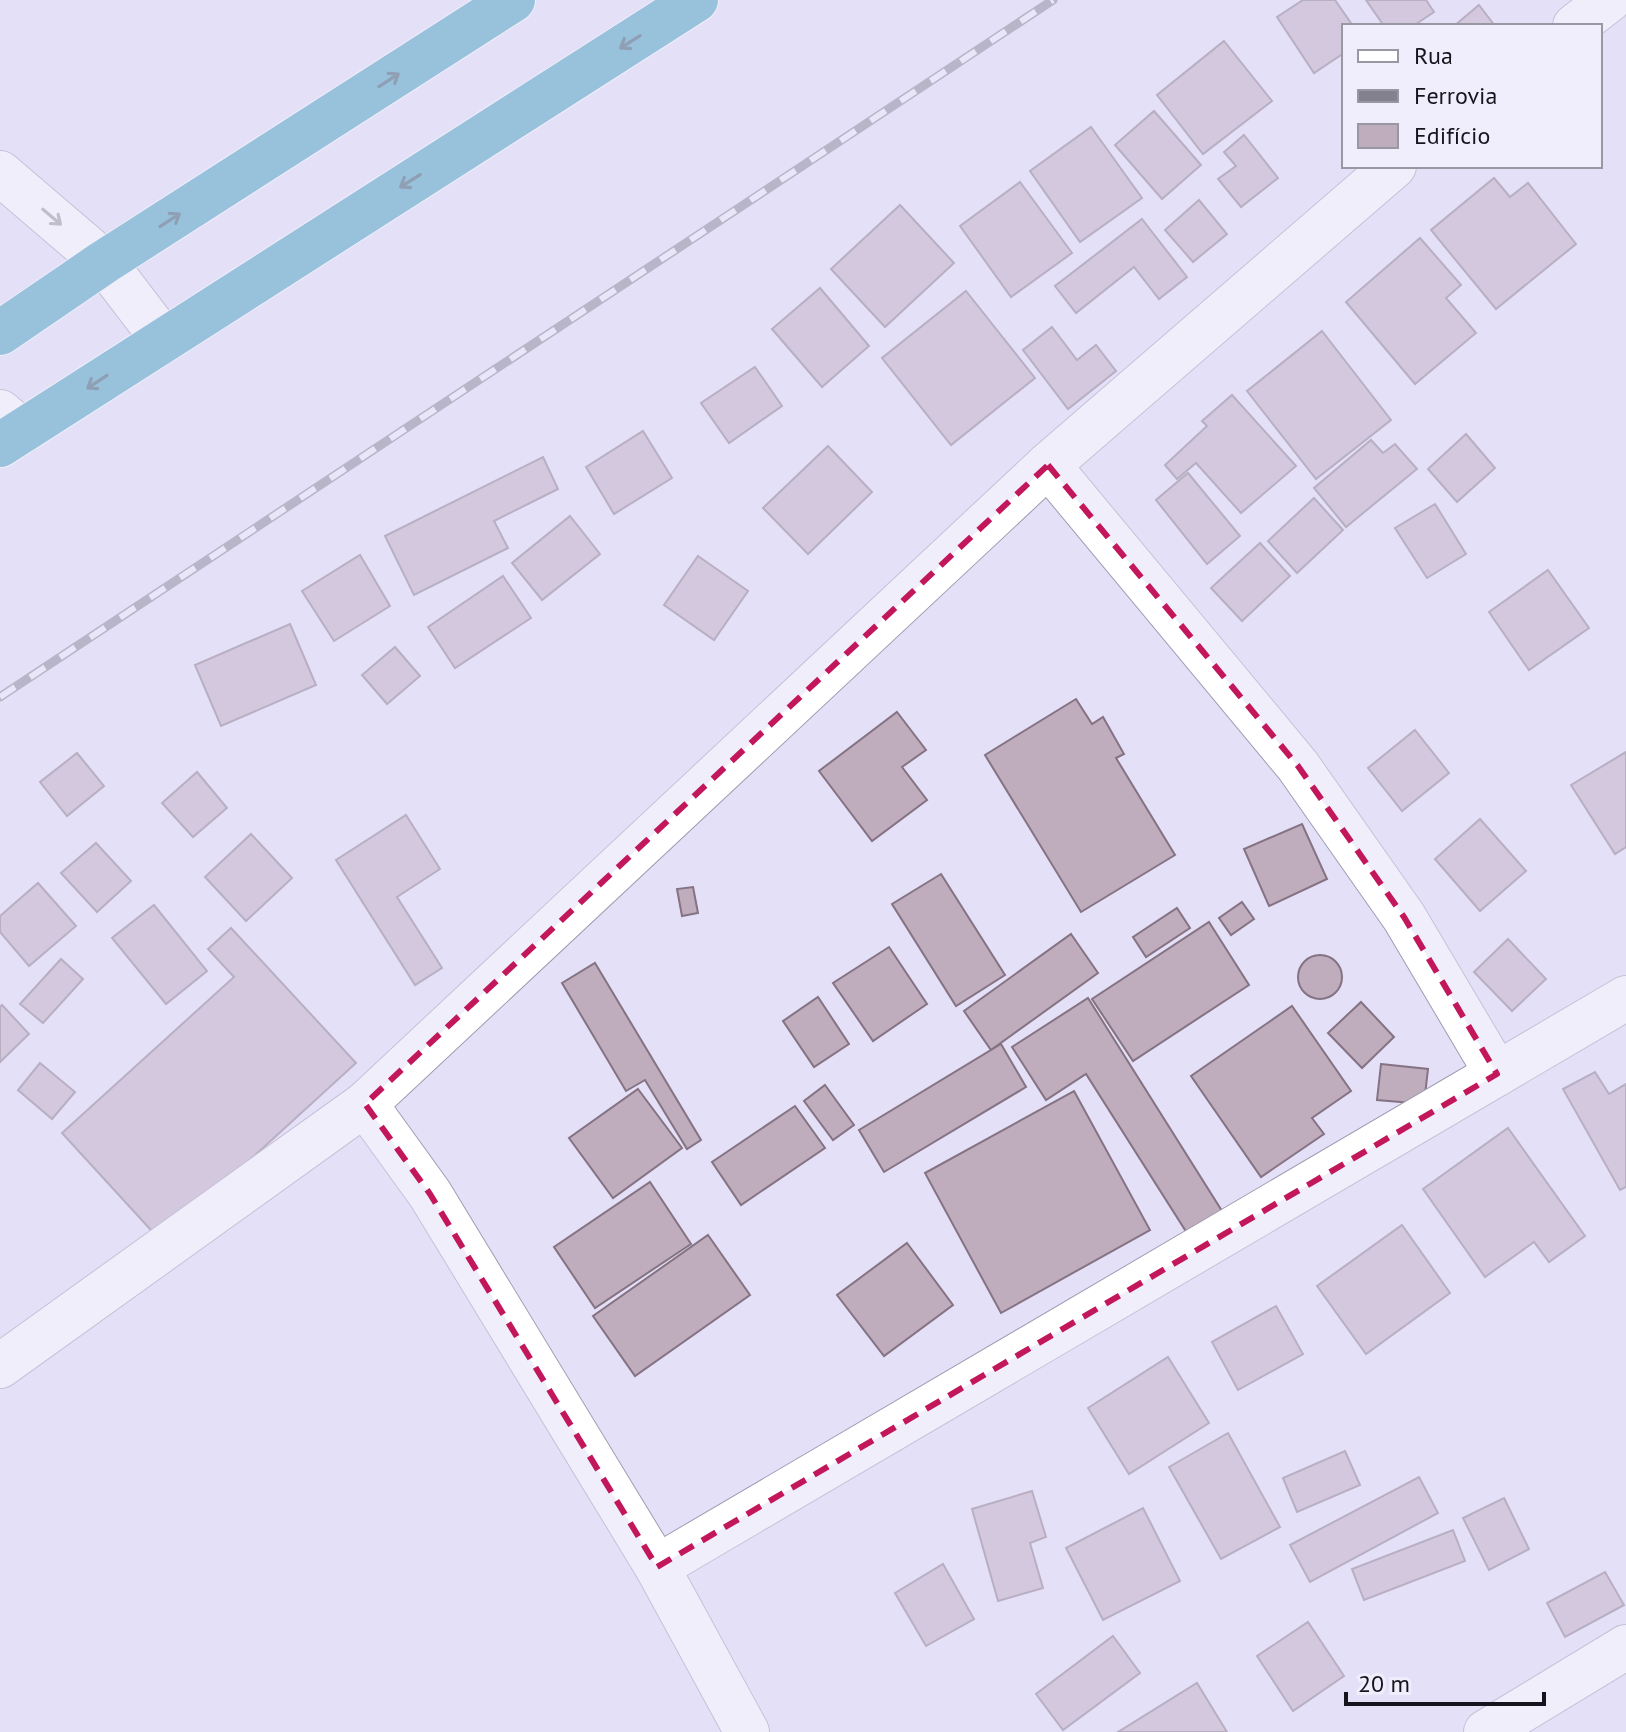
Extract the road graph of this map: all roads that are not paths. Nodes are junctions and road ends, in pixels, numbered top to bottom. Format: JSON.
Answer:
{"nodes":[{"id":1,"x":513,"y":0,"type":"edge"},
{"id":2,"x":696,"y":0,"type":"edge"},
{"id":3,"x":1609,"y":0,"type":"edge"},
{"id":4,"x":1578,"y":24,"type":"edge"},
{"id":5,"x":1392,"y":168,"type":"edge"},
{"id":6,"x":0,"y":173,"type":"edge"},
{"id":7,"x":104,"y":262,"type":"junction"},
{"id":8,"x":0,"y":333,"type":"edge"},
{"id":9,"x":162,"y":338,"type":"junction"},
{"id":10,"x":7,"y":429,"type":"edge"},
{"id":11,"x":1048,"y":465,"type":"junction"},
{"id":12,"x":1626,"y":998,"type":"edge"},
{"id":13,"x":1497,"y":1074,"type":"junction"},
{"id":14,"x":365,"y":1104,"type":"junction"},
{"id":15,"x":0,"y":1366,"type":"edge"},
{"id":16,"x":657,"y":1567,"type":"junction"},
{"id":17,"x":1626,"y":1647,"type":"edge"},
{"id":18,"x":747,"y":1732,"type":"edge"},
{"id":19,"x":1486,"y":1732,"type":"edge"}],
"edges":[{"from":7,"to":1,"type":"highway","one_way":true},
{"from":2,"to":9,"type":"highway","one_way":true},
{"from":3,"to":4,"type":"street"},
{"from":5,"to":11,"type":"street"},
{"from":6,"to":7,"type":"street","one_way":true},
{"from":7,"to":8,"type":"highway"},
{"from":7,"to":9,"type":"street"},
{"from":9,"to":10,"type":"highway","one_way":true},
{"from":11,"to":13,"type":"street"},
{"from":11,"to":14,"type":"street"},
{"from":12,"to":13,"type":"street"},
{"from":13,"to":16,"type":"street"},
{"from":14,"to":15,"type":"street"},
{"from":14,"to":16,"type":"street"},
{"from":16,"to":18,"type":"street"},
{"from":17,"to":19,"type":"street"}]}
